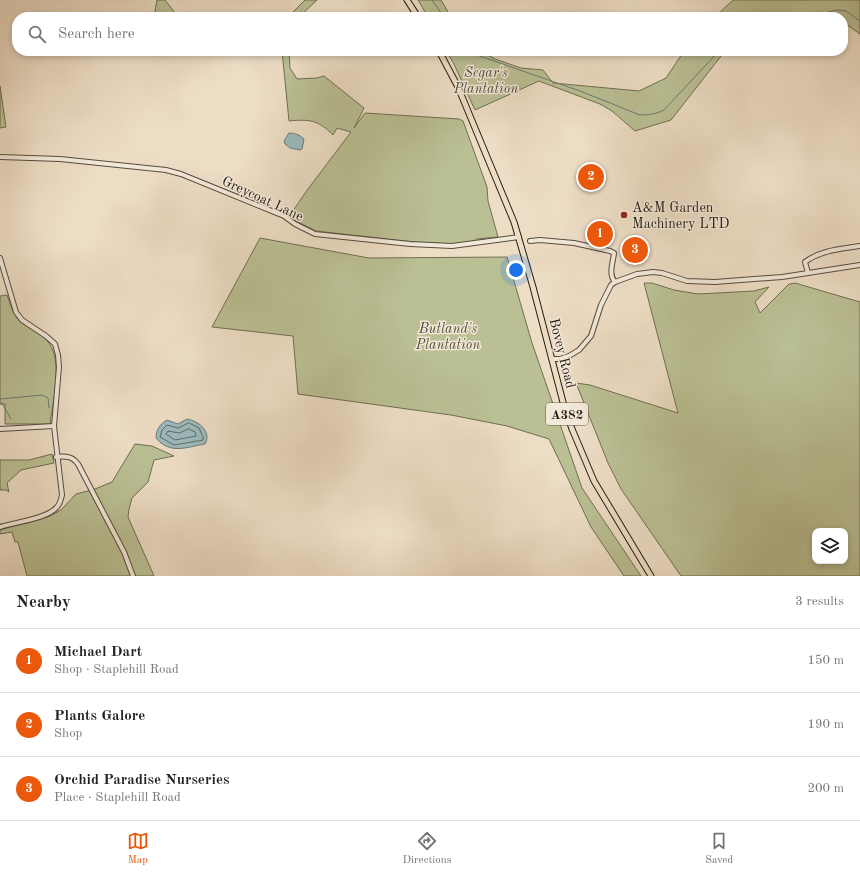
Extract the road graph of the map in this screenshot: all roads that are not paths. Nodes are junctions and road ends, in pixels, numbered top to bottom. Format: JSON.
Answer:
{"nodes":[{"id":1,"x":407,"y":0,"type":"edge"},
{"id":2,"x":415,"y":12,"type":"edge"},
{"id":3,"x":442,"y":56,"type":"edge"},
{"id":4,"x":0,"y":157,"type":"edge"},
{"id":5,"x":519,"y":237,"type":"junction"},
{"id":6,"x":530,"y":241,"type":"dead end"},
{"id":7,"x":860,"y":246,"type":"edge"},
{"id":8,"x":0,"y":258,"type":"edge"},
{"id":9,"x":860,"y":264,"type":"edge"},
{"id":10,"x":808,"y":273,"type":"junction"},
{"id":11,"x":615,"y":282,"type":"junction"},
{"id":12,"x":552,"y":360,"type":"junction"},
{"id":13,"x":54,"y":426,"type":"junction"},
{"id":14,"x":0,"y":429,"type":"edge"},
{"id":15,"x":56,"y":457,"type":"junction"},
{"id":16,"x":0,"y":527,"type":"edge"},
{"id":17,"x":133,"y":576,"type":"edge"},
{"id":18,"x":651,"y":576,"type":"edge"}],
"edges":[{"from":1,"to":2,"type":"main road"},
{"from":3,"to":5,"type":"main road","number":"A382"},
{"from":4,"to":5,"type":"street","name":"Greycoat Lane"},
{"from":5,"to":12,"type":"main road","name":"Bovey Road","number":"A382"},
{"from":6,"to":11,"type":"street"},
{"from":7,"to":10,"type":"street"},
{"from":8,"to":13,"type":"street"},
{"from":9,"to":10,"type":"street"},
{"from":10,"to":11,"type":"street"},
{"from":11,"to":12,"type":"street"},
{"from":12,"to":18,"type":"main road","name":"Bovey Road","number":"A382"},
{"from":13,"to":14,"type":"street"},
{"from":13,"to":15,"type":"street"},
{"from":15,"to":16,"type":"street"},
{"from":15,"to":17,"type":"street"}]}
